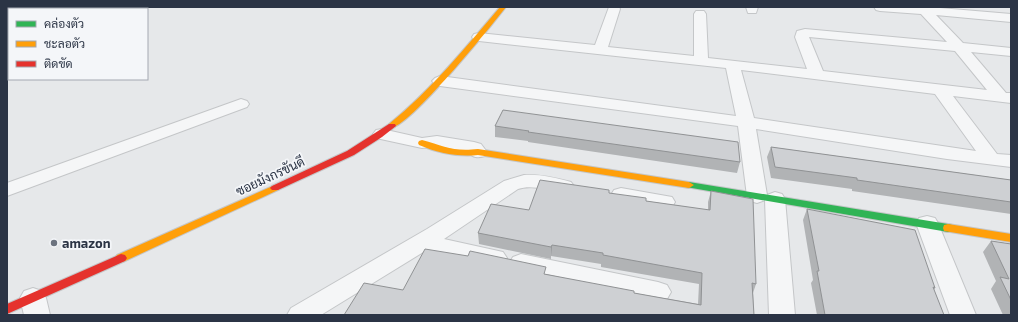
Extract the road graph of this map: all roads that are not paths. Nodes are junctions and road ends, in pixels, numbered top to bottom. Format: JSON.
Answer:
{"nodes":[{"id":1,"x":503,"y":7,"type":"edge"},
{"id":2,"x":880,"y":7,"type":"edge"},
{"id":3,"x":614,"y":9,"type":"dead end"},
{"id":4,"x":923,"y":9,"type":"edge"},
{"id":5,"x":700,"y":14,"type":"dead end"},
{"id":6,"x":1011,"y":18,"type":"edge"},
{"id":7,"x":479,"y":36,"type":"junction"},
{"id":8,"x":959,"y":47,"type":"junction"},
{"id":9,"x":600,"y":50,"type":"junction"},
{"id":10,"x":1011,"y":52,"type":"edge"},
{"id":11,"x":701,"y":61,"type":"junction"},
{"id":12,"x":732,"y":64,"type":"junction"},
{"id":13,"x":818,"y":75,"type":"junction"},
{"id":14,"x":440,"y":81,"type":"junction"},
{"id":15,"x":940,"y":89,"type":"junction"},
{"id":16,"x":1005,"y":97,"type":"edge"},
{"id":17,"x":241,"y":104,"type":"dead end"},
{"id":18,"x":746,"y":122,"type":"junction"},
{"id":19,"x":382,"y":134,"type":"junction"},
{"id":20,"x":478,"y":152,"type":"joint"},
{"id":21,"x":991,"y":158,"type":"junction"},
{"id":22,"x":1011,"y":160,"type":"edge"},
{"id":23,"x":582,"y":189,"type":"edge"},
{"id":24,"x":7,"y":190,"type":"edge"},
{"id":25,"x":605,"y":192,"type":"edge"},
{"id":26,"x":766,"y":197,"type":"junction"},
{"id":27,"x":665,"y":202,"type":"edge"},
{"id":28,"x":927,"y":223,"type":"junction"},
{"id":29,"x":1011,"y":238,"type":"edge"},
{"id":30,"x":422,"y":242,"type":"junction"},
{"id":31,"x":658,"y":292,"type":"dead end"},
{"id":32,"x":35,"y":307,"type":"edge"},
{"id":33,"x":7,"y":309,"type":"edge"},
{"id":34,"x":8,"y":315,"type":"edge"},
{"id":35,"x":300,"y":315,"type":"edge"},
{"id":36,"x":782,"y":315,"type":"edge"},
{"id":37,"x":963,"y":315,"type":"edge"}],
"edges":[{"from":1,"to":7,"type":"street","name":"ซอยมังกรขันดี"},
{"from":2,"to":4,"type":"street"},
{"from":3,"to":9,"type":"street"},
{"from":4,"to":6,"type":"street"},
{"from":4,"to":8,"type":"street"},
{"from":5,"to":11,"type":"street"},
{"from":7,"to":9,"type":"street"},
{"from":7,"to":14,"type":"street","name":"ซอยมังกรขันดี"},
{"from":8,"to":10,"type":"street"},
{"from":8,"to":13,"type":"street"},
{"from":8,"to":16,"type":"street"},
{"from":9,"to":11,"type":"street"},
{"from":11,"to":12,"type":"street"},
{"from":12,"to":13,"type":"street"},
{"from":12,"to":18,"type":"street"},
{"from":13,"to":15,"type":"street"},
{"from":14,"to":18,"type":"street"},
{"from":14,"to":19,"type":"street","name":"ซอยมังกรขันดี"},
{"from":15,"to":16,"type":"street"},
{"from":15,"to":21,"type":"street"},
{"from":17,"to":24,"type":"street"},
{"from":18,"to":21,"type":"street"},
{"from":18,"to":26,"type":"street"},
{"from":19,"to":20,"type":"street"},
{"from":19,"to":32,"type":"street","name":"ซอยมังกรขันดี"},
{"from":20,"to":26,"type":"street"},
{"from":21,"to":22,"type":"street"},
{"from":23,"to":30,"type":"street"},
{"from":25,"to":27,"type":"street"},
{"from":26,"to":28,"type":"street"},
{"from":26,"to":36,"type":"street"},
{"from":28,"to":29,"type":"street"},
{"from":28,"to":37,"type":"street"},
{"from":30,"to":31,"type":"street"},
{"from":30,"to":35,"type":"street"},
{"from":32,"to":33,"type":"street","name":"ซอยมังกรขันดี"},
{"from":33,"to":34,"type":"street"}]}
